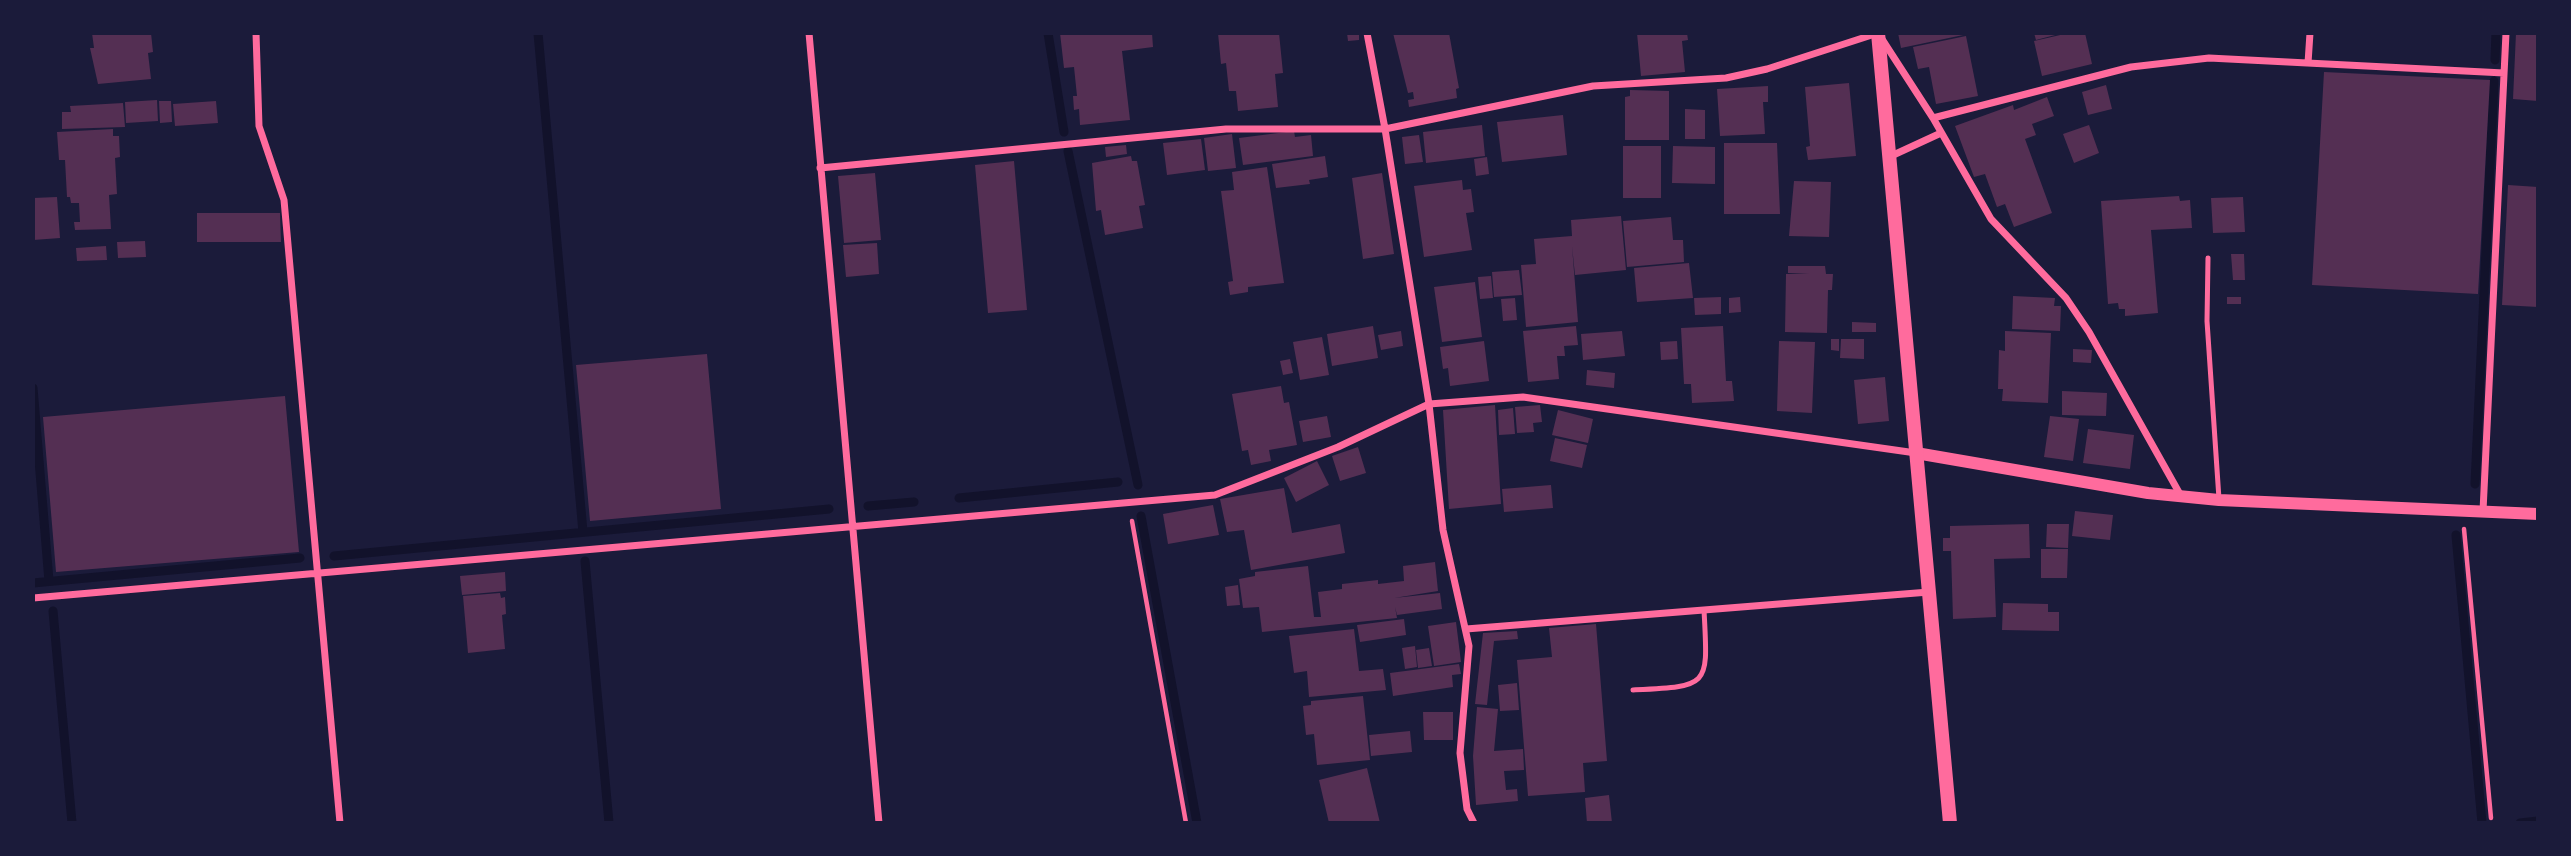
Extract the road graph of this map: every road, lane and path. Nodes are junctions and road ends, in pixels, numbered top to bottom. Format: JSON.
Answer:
{"nodes":[{"id":1,"x":256,"y":33,"type":"edge"},
{"id":2,"x":809,"y":33,"type":"edge"},
{"id":3,"x":1367,"y":33,"type":"edge"},
{"id":4,"x":1878,"y":33,"type":"edge"},
{"id":5,"x":2310,"y":33,"type":"edge"},
{"id":6,"x":2506,"y":33,"type":"edge"},
{"id":7,"x":2308,"y":63,"type":"junction"},
{"id":8,"x":2504,"y":73,"type":"junction"},
{"id":9,"x":1933,"y":118,"type":"junction"},
{"id":10,"x":1385,"y":129,"type":"junction"},
{"id":11,"x":1941,"y":132,"type":"junction"},
{"id":12,"x":1889,"y":157,"type":"junction"},
{"id":13,"x":820,"y":168,"type":"junction"},
{"id":14,"x":2208,"y":258,"type":"dead end"},
{"id":15,"x":1429,"y":404,"type":"junction"},
{"id":16,"x":1916,"y":453,"type":"junction"},
{"id":17,"x":2182,"y":496,"type":"junction"},
{"id":18,"x":2219,"y":499,"type":"junction"},
{"id":19,"x":1129,"y":502,"type":"junction"},
{"id":20,"x":2462,"y":510,"type":"junction"},
{"id":21,"x":2483,"y":511,"type":"junction"},
{"id":22,"x":2538,"y":514,"type":"edge"},
{"id":23,"x":852,"y":525,"type":"junction"},
{"id":24,"x":318,"y":573,"type":"junction"},
{"id":25,"x":1928,"y":592,"type":"junction"},
{"id":26,"x":33,"y":598,"type":"edge"},
{"id":27,"x":1704,"y":610,"type":"junction"},
{"id":28,"x":1466,"y":629,"type":"junction"},
{"id":29,"x":1633,"y":690,"type":"dead end"},
{"id":30,"x":2491,"y":818,"type":"dead end"},
{"id":31,"x":340,"y":823,"type":"edge"},
{"id":32,"x":878,"y":823,"type":"edge"},
{"id":33,"x":1186,"y":823,"type":"edge"},
{"id":34,"x":1474,"y":823,"type":"edge"},
{"id":35,"x":1950,"y":823,"type":"edge"}],
"edges":[{"from":1,"to":24,"type":"street"},
{"from":2,"to":13,"type":"street"},
{"from":3,"to":10,"type":"street"},
{"from":4,"to":9,"type":"street"},
{"from":4,"to":10,"type":"street"},
{"from":4,"to":12,"type":"main road"},
{"from":5,"to":7,"type":"street"},
{"from":6,"to":8,"type":"street"},
{"from":7,"to":8,"type":"street"},
{"from":7,"to":9,"type":"street"},
{"from":8,"to":21,"type":"street"},
{"from":9,"to":11,"type":"street"},
{"from":10,"to":13,"type":"street"},
{"from":10,"to":15,"type":"street"},
{"from":11,"to":12,"type":"street"},
{"from":11,"to":17,"type":"street"},
{"from":12,"to":16,"type":"main road"},
{"from":13,"to":23,"type":"street"},
{"from":14,"to":18,"type":"lane"},
{"from":15,"to":16,"type":"street"},
{"from":15,"to":19,"type":"street"},
{"from":15,"to":28,"type":"street"},
{"from":16,"to":17,"type":"street"},
{"from":16,"to":25,"type":"main road"},
{"from":17,"to":18,"type":"street"},
{"from":18,"to":20,"type":"street"},
{"from":19,"to":23,"type":"street"},
{"from":19,"to":33,"type":"path"},
{"from":20,"to":21,"type":"street"},
{"from":20,"to":30,"type":"path"},
{"from":21,"to":22,"type":"street"},
{"from":23,"to":24,"type":"street"},
{"from":23,"to":32,"type":"street"},
{"from":24,"to":26,"type":"street"},
{"from":24,"to":31,"type":"street"},
{"from":25,"to":27,"type":"street"},
{"from":25,"to":35,"type":"main road"},
{"from":27,"to":28,"type":"street"},
{"from":27,"to":29,"type":"lane"},
{"from":28,"to":34,"type":"street"}]}
